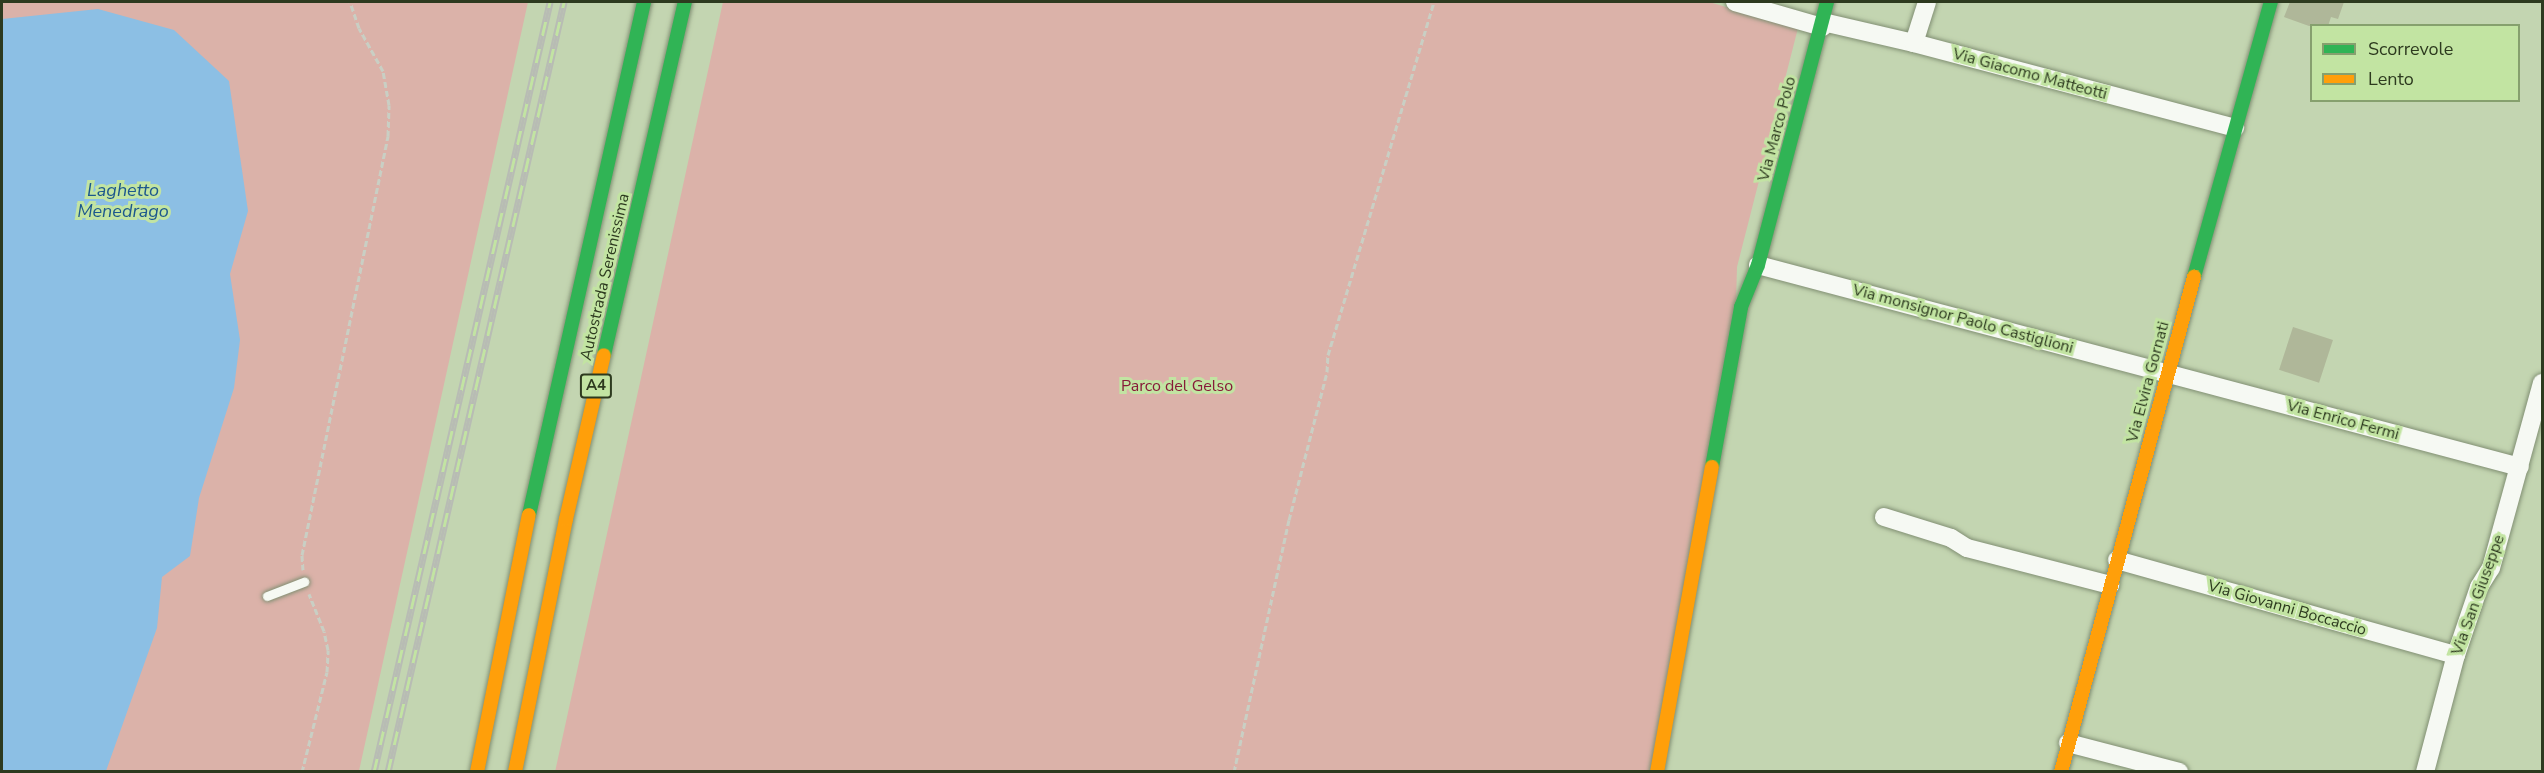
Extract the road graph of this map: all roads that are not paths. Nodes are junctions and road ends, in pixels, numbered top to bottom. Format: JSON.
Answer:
{"nodes":[{"id":1,"x":644,"y":2,"type":"edge"},
{"id":2,"x":685,"y":2,"type":"edge"},
{"id":3,"x":1734,"y":2,"type":"edge"},
{"id":4,"x":1827,"y":2,"type":"edge"},
{"id":5,"x":1927,"y":2,"type":"edge"},
{"id":6,"x":2271,"y":2,"type":"edge"},
{"id":7,"x":1822,"y":25,"type":"junction"},
{"id":8,"x":1914,"y":43,"type":"junction"},
{"id":9,"x":2235,"y":128,"type":"junction"},
{"id":10,"x":1758,"y":265,"type":"junction"},
{"id":11,"x":2167,"y":373,"type":"junction"},
{"id":12,"x":2542,"y":383,"type":"edge"},
{"id":13,"x":2520,"y":467,"type":"junction"},
{"id":14,"x":1884,"y":517,"type":"dead end"},
{"id":15,"x":2117,"y":560,"type":"junction"},
{"id":16,"x":304,"y":582,"type":"road end"},
{"id":17,"x":2110,"y":585,"type":"junction"},
{"id":18,"x":267,"y":596,"type":"dead end"},
{"id":19,"x":2456,"y":655,"type":"junction"},
{"id":20,"x":2068,"y":743,"type":"junction"},
{"id":21,"x":477,"y":771,"type":"edge"},
{"id":22,"x":515,"y":771,"type":"edge"},
{"id":23,"x":1657,"y":771,"type":"edge"},
{"id":24,"x":2061,"y":771,"type":"edge"},
{"id":25,"x":2179,"y":771,"type":"edge"},
{"id":26,"x":2425,"y":771,"type":"edge"}],
"edges":[{"from":1,"to":21,"type":"main road","name":"Autostrada Serenissima","number":"A4"},
{"from":2,"to":22,"type":"main road","name":"Autostrada Serenissima","number":"A4"},
{"from":3,"to":7,"type":"street","name":"Via Giacomo Matteotti"},
{"from":4,"to":7,"type":"main road","name":"Via Marco Polo"},
{"from":5,"to":8,"type":"street"},
{"from":6,"to":9,"type":"main road","name":"Via Elvira Gornati"},
{"from":7,"to":8,"type":"street","name":"Via Giacomo Matteotti"},
{"from":7,"to":10,"type":"main road","name":"Via Marco Polo"},
{"from":8,"to":9,"type":"street","name":"Via Giacomo Matteotti"},
{"from":9,"to":11,"type":"main road","name":"Via Elvira Gornati"},
{"from":10,"to":11,"type":"street","name":"Via monsignor Paolo Castiglioni"},
{"from":10,"to":23,"type":"main road","name":"Via Marco Polo"},
{"from":11,"to":13,"type":"street","name":"Via Enrico Fermi"},
{"from":11,"to":15,"type":"main road","name":"Via Elvira Gornati"},
{"from":12,"to":13,"type":"street","name":"Via San Giuseppe"},
{"from":13,"to":19,"type":"street","name":"Via San Giuseppe"},
{"from":14,"to":17,"type":"street"},
{"from":15,"to":17,"type":"main road","name":"Via Elvira Gornati"},
{"from":15,"to":19,"type":"street","name":"Via Giovanni Boccaccio"},
{"from":16,"to":18,"type":"lane"},
{"from":17,"to":20,"type":"main road","name":"Via Elvira Gornati"},
{"from":19,"to":26,"type":"street","name":"Via San Giuseppe"},
{"from":20,"to":24,"type":"main road","name":"Via Elvira Gornati"},
{"from":20,"to":25,"type":"street"}]}
